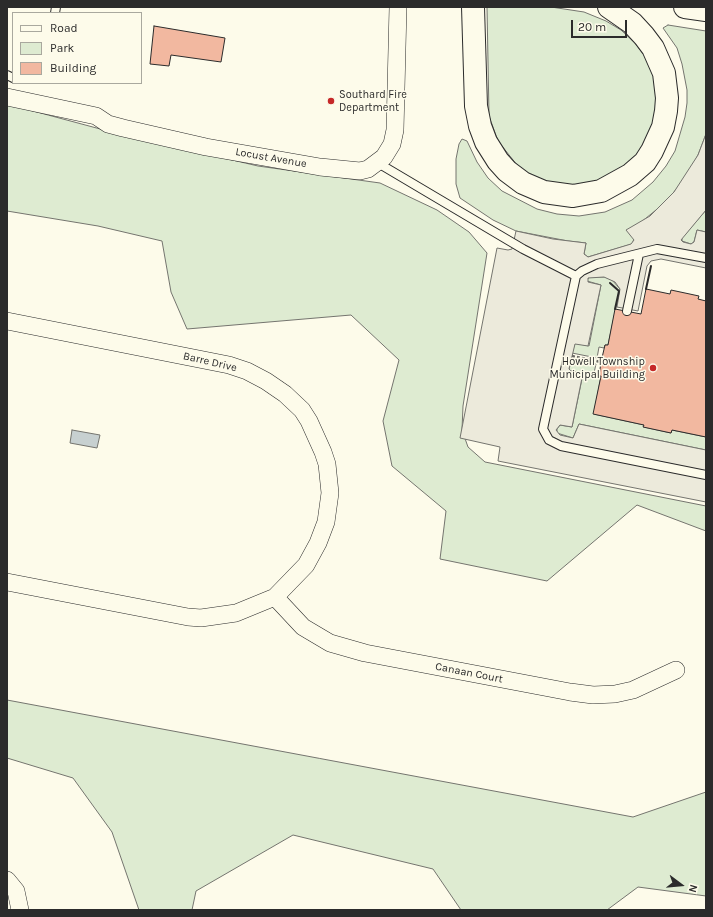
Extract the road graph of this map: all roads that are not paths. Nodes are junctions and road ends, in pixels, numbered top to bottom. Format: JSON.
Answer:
{"nodes":[{"id":1,"x":398,"y":7,"type":"edge"},
{"id":2,"x":472,"y":7,"type":"edge"},
{"id":3,"x":608,"y":7,"type":"edge"},
{"id":4,"x":685,"y":7,"type":"edge"},
{"id":5,"x":706,"y":10,"type":"edge"},
{"id":6,"x":7,"y":97,"type":"edge"},
{"id":7,"x":378,"y":163,"type":"junction"},
{"id":8,"x":639,"y":254,"type":"junction"},
{"id":9,"x":706,"y":258,"type":"edge"},
{"id":10,"x":576,"y":276,"type":"junction"},
{"id":11,"x":627,"y":311,"type":"dead end"},
{"id":12,"x":7,"y":321,"type":"edge"},
{"id":13,"x":706,"y":475,"type":"edge"},
{"id":14,"x":7,"y":582,"type":"edge"},
{"id":15,"x":275,"y":597,"type":"junction"},
{"id":16,"x":676,"y":670,"type":"dead end"},
{"id":17,"x":7,"y":880,"type":"edge"},
{"id":18,"x":20,"y":910,"type":"edge"}],
"edges":[{"from":1,"to":7,"type":"street","name":"Locust Avenue"},
{"from":2,"to":3,"type":"highway"},
{"from":4,"to":5,"type":"highway"},
{"from":6,"to":7,"type":"street","name":"Locust Avenue"},
{"from":7,"to":10,"type":"lane"},
{"from":8,"to":9,"type":"lane"},
{"from":8,"to":10,"type":"lane"},
{"from":8,"to":11,"type":"lane"},
{"from":10,"to":13,"type":"lane"},
{"from":12,"to":15,"type":"street","name":"Barre Drive"},
{"from":14,"to":15,"type":"street","name":"Barre Drive"},
{"from":15,"to":16,"type":"street","name":"Canaan Court"},
{"from":17,"to":18,"type":"street"}]}
